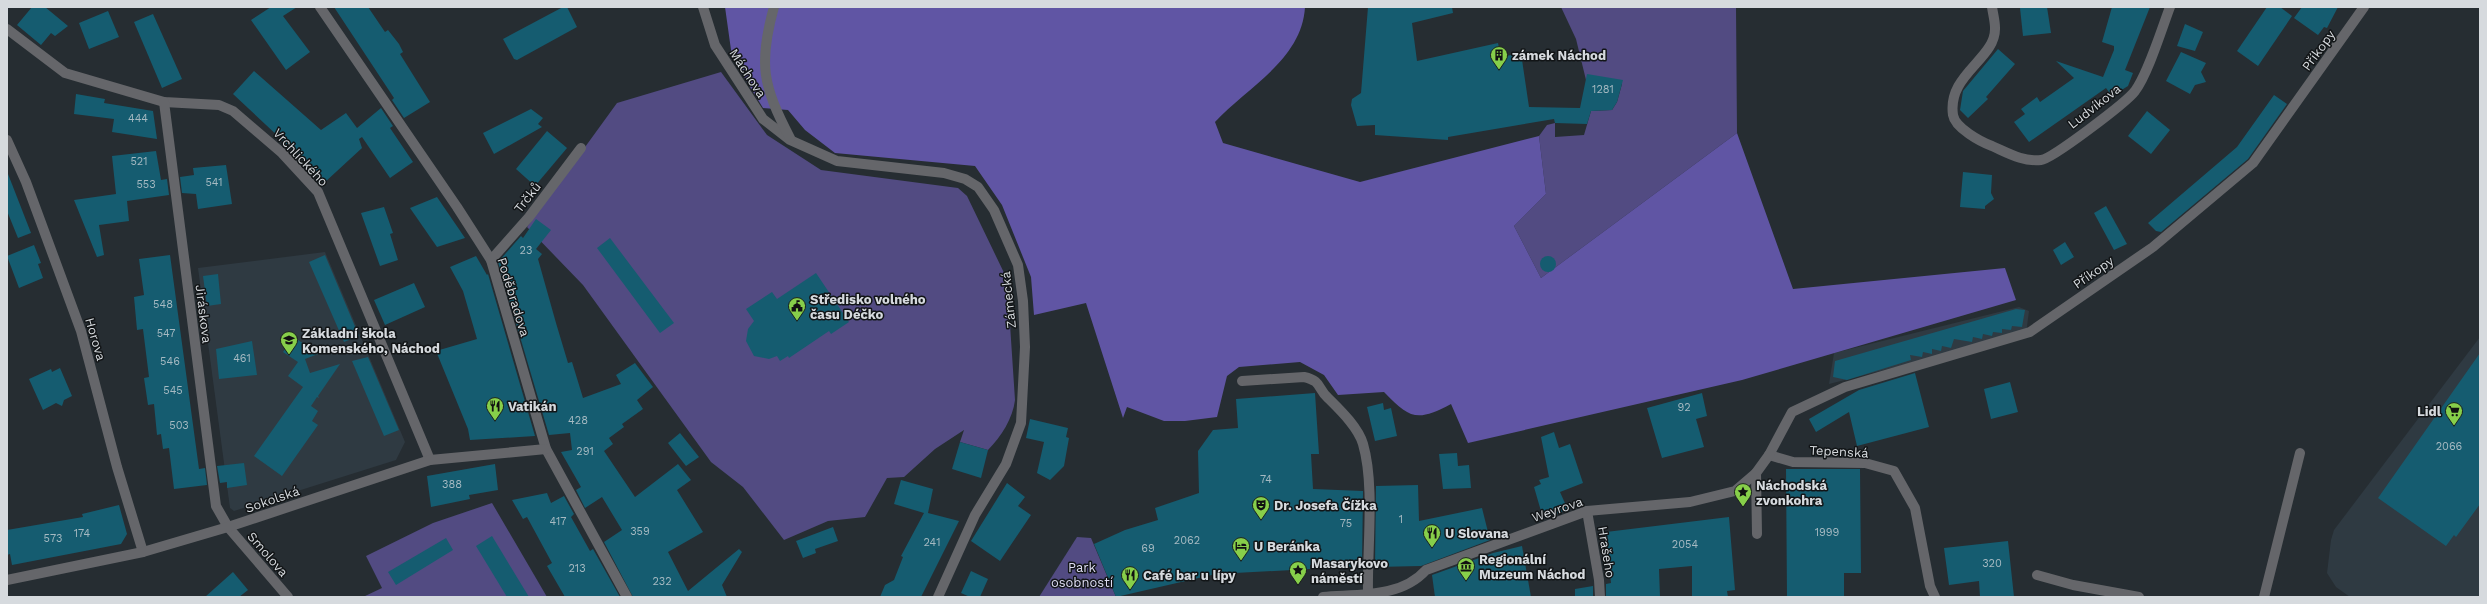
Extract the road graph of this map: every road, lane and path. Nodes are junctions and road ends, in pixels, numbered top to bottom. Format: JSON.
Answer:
{"nodes":[{"id":1,"x":320,"y":7,"type":"edge"},
{"id":2,"x":703,"y":7,"type":"edge"},
{"id":3,"x":774,"y":7,"type":"edge"},
{"id":4,"x":1992,"y":7,"type":"edge"},
{"id":5,"x":2170,"y":7,"type":"edge"},
{"id":6,"x":2364,"y":7,"type":"edge"},
{"id":7,"x":7,"y":29,"type":"edge"},
{"id":8,"x":164,"y":102,"type":"junction"},
{"id":9,"x":7,"y":140,"type":"edge"},
{"id":10,"x":790,"y":140,"type":"junction"},
{"id":11,"x":581,"y":148,"type":"dead end"},
{"id":12,"x":491,"y":260,"type":"junction"},
{"id":13,"x":1242,"y":381,"type":"dead end"},
{"id":14,"x":546,"y":449,"type":"junction"},
{"id":15,"x":2300,"y":453,"type":"dead end"},
{"id":16,"x":1769,"y":455,"type":"junction"},
{"id":17,"x":430,"y":460,"type":"junction"},
{"id":18,"x":1756,"y":473,"type":"junction"},
{"id":19,"x":1587,"y":511,"type":"junction"},
{"id":20,"x":228,"y":527,"type":"junction"},
{"id":21,"x":1757,"y":534,"type":"dead end"},
{"id":22,"x":143,"y":552,"type":"junction"},
{"id":23,"x":2037,"y":575,"type":"dead end"},
{"id":24,"x":7,"y":580,"type":"edge"},
{"id":25,"x":1368,"y":593,"type":"junction"},
{"id":26,"x":1398,"y":593,"type":"edge"},
{"id":27,"x":288,"y":597,"type":"edge"},
{"id":28,"x":628,"y":597,"type":"edge"},
{"id":29,"x":938,"y":597,"type":"edge"},
{"id":30,"x":1324,"y":597,"type":"edge"},
{"id":31,"x":1600,"y":597,"type":"edge"},
{"id":32,"x":1935,"y":597,"type":"edge"},
{"id":33,"x":2139,"y":597,"type":"edge"},
{"id":34,"x":2264,"y":597,"type":"edge"}],
"edges":[{"from":1,"to":12,"type":"street","name":"Poděbradova"},
{"from":2,"to":10,"type":"street","name":"Máchova"},
{"from":3,"to":10,"type":"street"},
{"from":4,"to":5,"type":"street","name":"Ludvíkova"},
{"from":6,"to":16,"type":"street","name":"Příkopy"},
{"from":7,"to":8,"type":"street","name":"Vrchlického"},
{"from":8,"to":17,"type":"street","name":"Vrchlického"},
{"from":8,"to":20,"type":"street","name":"Jiráskova"},
{"from":9,"to":22,"type":"street","name":"Horova"},
{"from":10,"to":29,"type":"street","name":"Zámecká"},
{"from":11,"to":12,"type":"street","name":"Trčků"},
{"from":12,"to":14,"type":"street","name":"Poděbradova"},
{"from":13,"to":25,"type":"street"},
{"from":14,"to":17,"type":"street","name":"Sokolská"},
{"from":14,"to":28,"type":"street","name":"Poděbradova"},
{"from":15,"to":34,"type":"street"},
{"from":16,"to":18,"type":"street","name":"Weyrova"},
{"from":16,"to":32,"type":"street","name":"Tepenská"},
{"from":17,"to":20,"type":"street","name":"Sokolská"},
{"from":18,"to":19,"type":"street","name":"Weyrova"},
{"from":18,"to":21,"type":"street"},
{"from":19,"to":26,"type":"street","name":"Weyrova"},
{"from":19,"to":31,"type":"street","name":"Hrašeho"},
{"from":20,"to":22,"type":"street","name":"Sokolská"},
{"from":20,"to":27,"type":"street","name":"Smolova"},
{"from":22,"to":24,"type":"street","name":"Sokolská"},
{"from":23,"to":33,"type":"street"},
{"from":25,"to":26,"type":"street"},
{"from":25,"to":30,"type":"street"}]}
